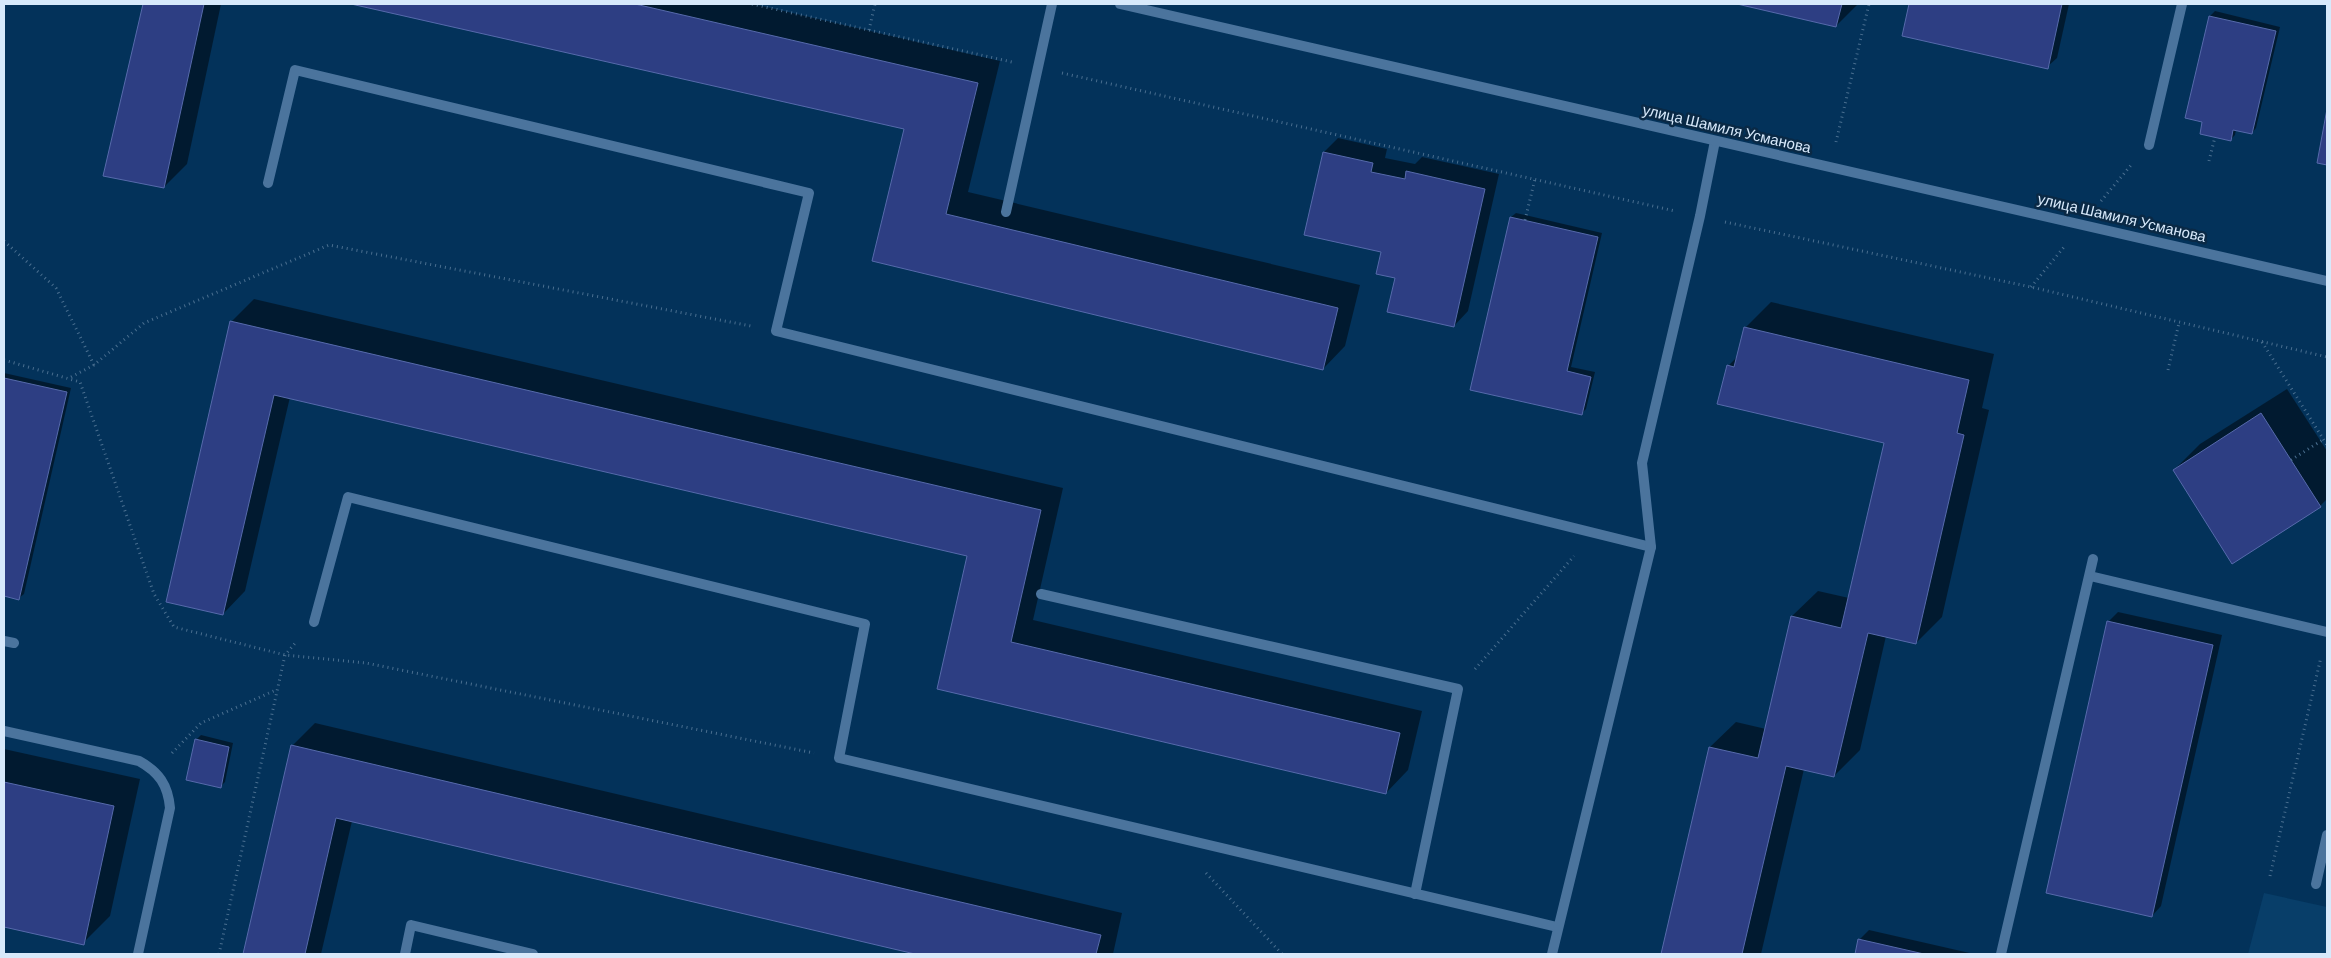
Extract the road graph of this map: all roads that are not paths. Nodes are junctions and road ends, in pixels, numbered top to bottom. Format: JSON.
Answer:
{"nodes":[{"id":1,"x":1052,"y":4,"type":"edge"},
{"id":2,"x":1120,"y":4,"type":"edge"},
{"id":3,"x":2182,"y":4,"type":"edge"},
{"id":4,"x":1715,"y":141,"type":"junction"},
{"id":5,"x":2148,"y":145,"type":"dead end"},
{"id":6,"x":268,"y":183,"type":"dead end"},
{"id":7,"x":1006,"y":212,"type":"dead end"},
{"id":8,"x":2327,"y":281,"type":"edge"},
{"id":9,"x":1651,"y":546,"type":"junction"},
{"id":10,"x":2094,"y":559,"type":"dead end"},
{"id":11,"x":2090,"y":576,"type":"junction"},
{"id":12,"x":1041,"y":594,"type":"dead end"},
{"id":13,"x":314,"y":622,"type":"dead end"},
{"id":14,"x":2327,"y":632,"type":"edge"},
{"id":15,"x":4,"y":731,"type":"edge"},
{"id":16,"x":2327,"y":835,"type":"edge"},
{"id":17,"x":2316,"y":884,"type":"dead end"},
{"id":18,"x":1415,"y":894,"type":"junction"},
{"id":19,"x":1557,"y":927,"type":"junction"},
{"id":20,"x":138,"y":954,"type":"edge"},
{"id":21,"x":405,"y":954,"type":"edge"},
{"id":22,"x":533,"y":954,"type":"edge"},
{"id":23,"x":1552,"y":954,"type":"edge"},
{"id":24,"x":2001,"y":954,"type":"edge"}],
"edges":[{"from":1,"to":7,"type":"street"},
{"from":2,"to":4,"type":"street","name":"улица Шамиля Усманова"},
{"from":3,"to":5,"type":"street"},
{"from":4,"to":8,"type":"street","name":"улица Шамиля Усманова"},
{"from":4,"to":9,"type":"street"},
{"from":6,"to":9,"type":"street"},
{"from":9,"to":19,"type":"street"},
{"from":10,"to":11,"type":"street"},
{"from":11,"to":14,"type":"street"},
{"from":11,"to":24,"type":"street"},
{"from":12,"to":18,"type":"street"},
{"from":13,"to":18,"type":"street"},
{"from":15,"to":20,"type":"street"},
{"from":16,"to":17,"type":"street"},
{"from":18,"to":19,"type":"street"},
{"from":19,"to":23,"type":"street"},
{"from":21,"to":22,"type":"street"}]}
